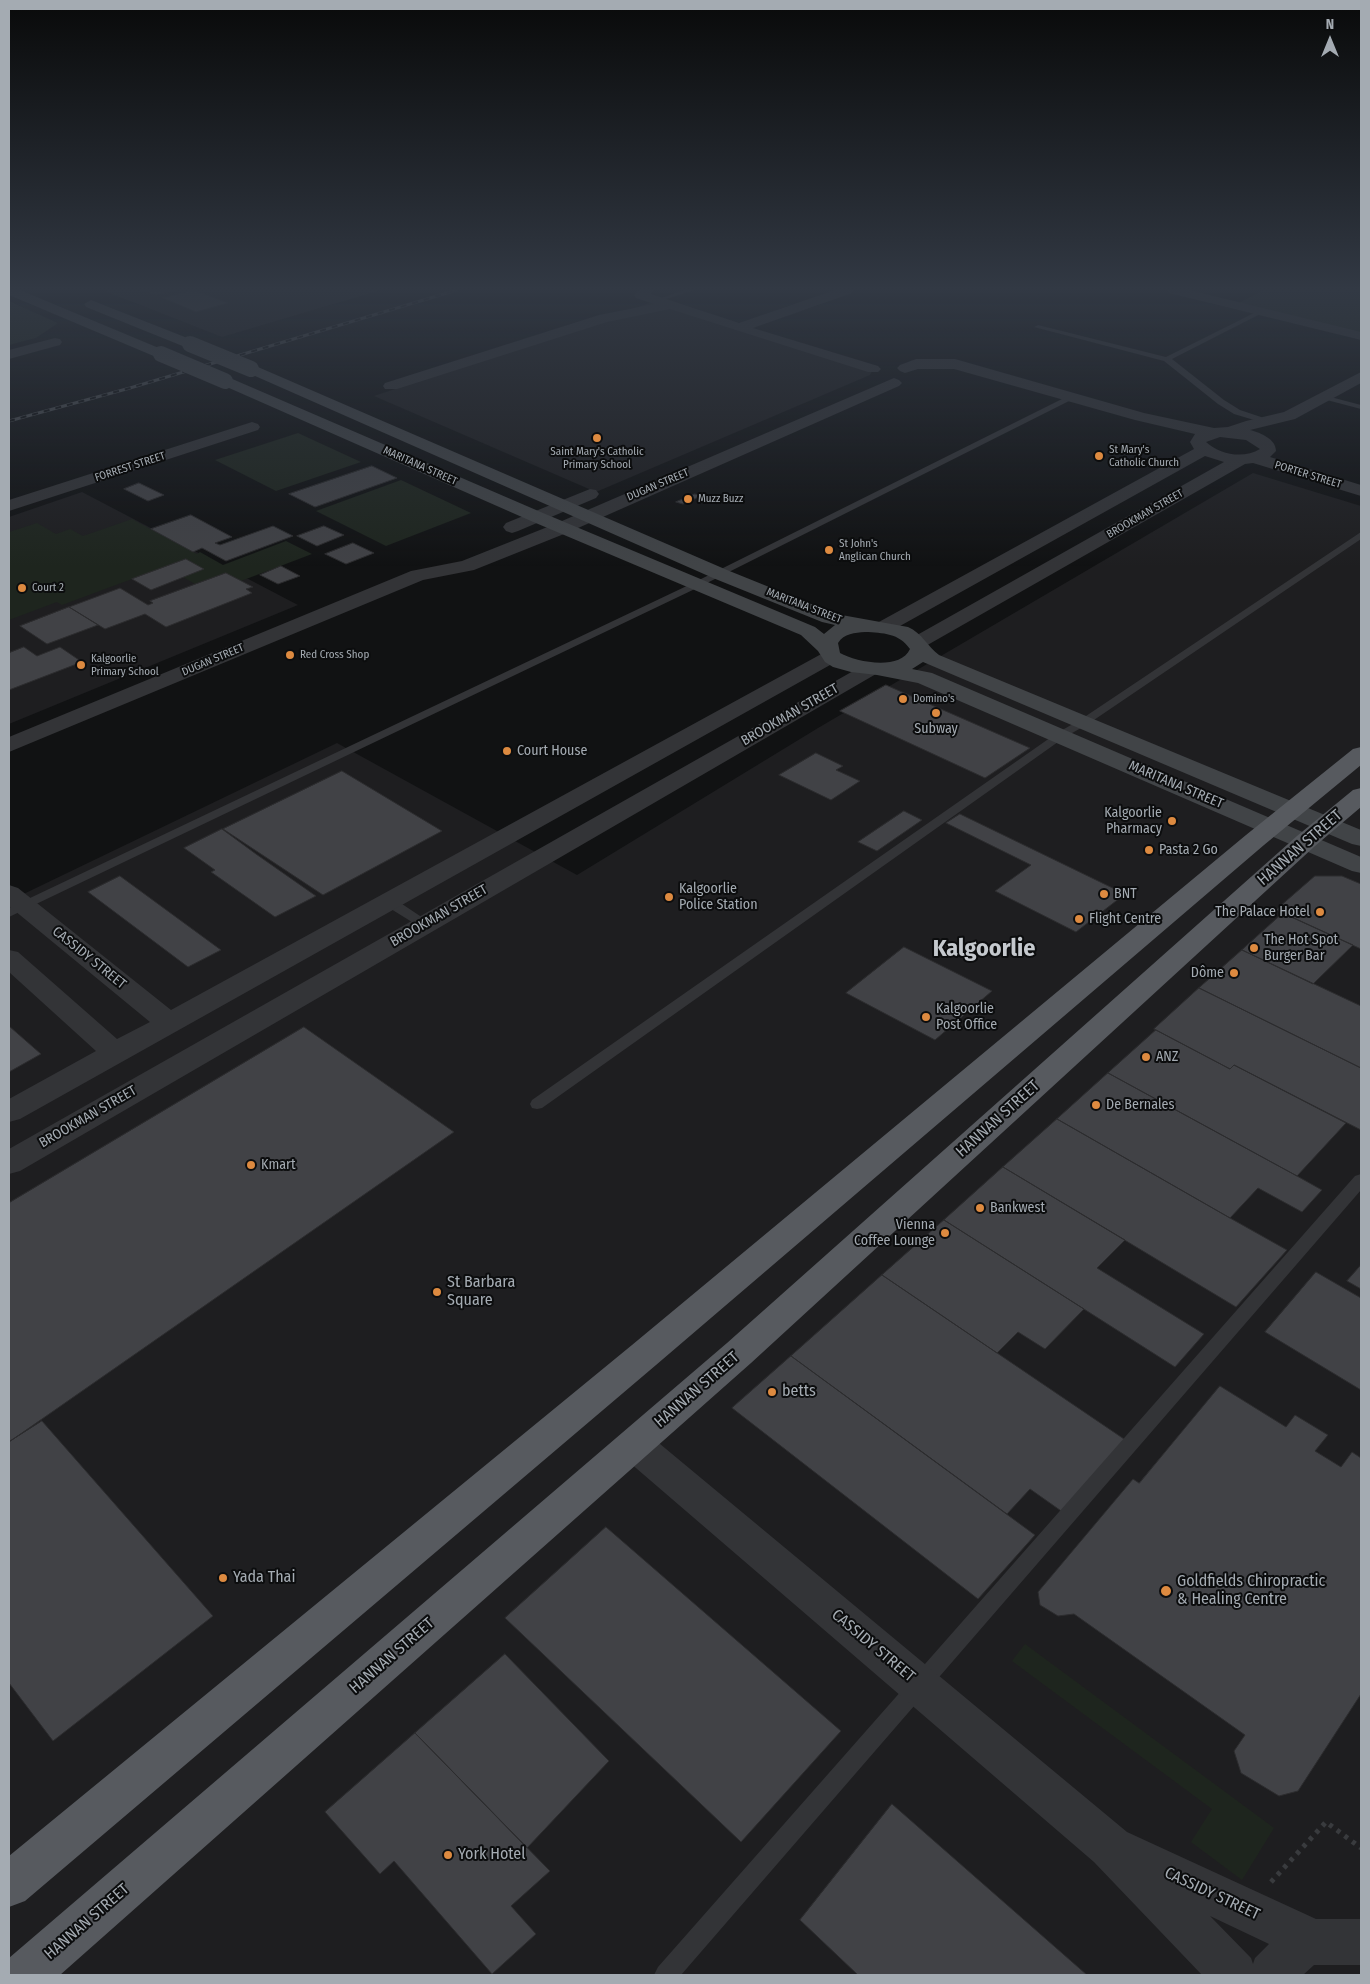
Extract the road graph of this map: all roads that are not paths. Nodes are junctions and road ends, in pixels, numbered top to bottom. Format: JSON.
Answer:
{"nodes":[{"id":1,"x":229,"y":383,"type":"edge"},
{"id":2,"x":282,"y":383,"type":"edge"},
{"id":3,"x":402,"y":383,"type":"edge"},
{"id":4,"x":893,"y":383,"type":"edge"},
{"id":5,"x":1021,"y":383,"type":"edge"},
{"id":6,"x":1197,"y":383,"type":"edge"},
{"id":7,"x":1351,"y":383,"type":"edge"},
{"id":8,"x":391,"y":386,"type":"dead end"},
{"id":9,"x":1073,"y":397,"type":"junction"},
{"id":10,"x":1326,"y":397,"type":"junction"},
{"id":11,"x":1361,"y":407,"type":"edge"},
{"id":12,"x":1288,"y":416,"type":"junction"},
{"id":13,"x":1141,"y":417,"type":"junction"},
{"id":14,"x":1264,"y":421,"type":"junction"},
{"id":15,"x":252,"y":427,"type":"dead end"},
{"id":16,"x":1231,"y":432,"type":"junction"},
{"id":17,"x":1213,"y":433,"type":"junction"},
{"id":18,"x":1266,"y":444,"type":"junction"},
{"id":19,"x":1201,"y":446,"type":"junction"},
{"id":20,"x":1248,"y":458,"type":"junction"},
{"id":21,"x":1361,"y":477,"type":"edge"},
{"id":22,"x":605,"y":488,"type":"dead end"},
{"id":23,"x":1361,"y":491,"type":"edge"},
{"id":24,"x":9,"y":506,"type":"edge"},
{"id":25,"x":563,"y":506,"type":"junction"},
{"id":26,"x":586,"y":516,"type":"junction"},
{"id":27,"x":537,"y":517,"type":"junction"},
{"id":28,"x":562,"y":528,"type":"junction"},
{"id":29,"x":493,"y":535,"type":"dead end"},
{"id":30,"x":1361,"y":535,"type":"edge"},
{"id":31,"x":448,"y":553,"type":"dead end"},
{"id":32,"x":720,"y":574,"type":"junction"},
{"id":33,"x":418,"y":576,"type":"junction"},
{"id":34,"x":696,"y":585,"type":"junction"},
{"id":35,"x":862,"y":626,"type":"junction"},
{"id":36,"x":884,"y":627,"type":"junction"},
{"id":37,"x":918,"y":646,"type":"junction"},
{"id":38,"x":830,"y":652,"type":"junction"},
{"id":39,"x":873,"y":670,"type":"junction"},
{"id":40,"x":766,"y":692,"type":"junction"},
{"id":41,"x":802,"y":707,"type":"junction"},
{"id":42,"x":1084,"y":722,"type":"junction"},
{"id":43,"x":1061,"y":735,"type":"junction"},
{"id":44,"x":9,"y":746,"type":"edge"},
{"id":45,"x":1361,"y":754,"type":"edge"},
{"id":46,"x":1361,"y":795,"type":"edge"},
{"id":47,"x":547,"y":813,"type":"junction"},
{"id":48,"x":1282,"y":818,"type":"junction"},
{"id":49,"x":584,"y":832,"type":"junction"},
{"id":50,"x":1316,"y":833,"type":"junction"},
{"id":51,"x":1361,"y":840,"type":"edge"},
{"id":52,"x":1361,"y":866,"type":"edge"},
{"id":53,"x":388,"y":902,"type":"junction"},
{"id":54,"x":14,"y":904,"type":"edge"},
{"id":55,"x":425,"y":924,"type":"junction"},
{"id":56,"x":9,"y":958,"type":"edge"},
{"id":57,"x":169,"y":1023,"type":"junction"},
{"id":58,"x":115,"y":1053,"type":"junction"},
{"id":59,"x":537,"y":1104,"type":"dead end"},
{"id":60,"x":9,"y":1112,"type":"edge"},
{"id":61,"x":9,"y":1163,"type":"edge"},
{"id":62,"x":1361,"y":1180,"type":"edge"},
{"id":63,"x":635,"y":1445,"type":"junction"},
{"id":64,"x":920,"y":1686,"type":"junction"},
{"id":65,"x":1110,"y":1846,"type":"junction"},
{"id":66,"x":9,"y":1885,"type":"edge"},
{"id":67,"x":1361,"y":1941,"type":"edge"},
{"id":68,"x":1314,"y":1942,"type":"junction"},
{"id":69,"x":25,"y":1975,"type":"edge"},
{"id":70,"x":666,"y":1975,"type":"edge"},
{"id":71,"x":1234,"y":1975,"type":"edge"},
{"id":72,"x":1272,"y":1975,"type":"edge"}],
"edges":[{"from":1,"to":27,"type":"main road","name":"MARITANA STREET","bridge":true},
{"from":2,"to":25,"type":"main road","name":"MARITANA STREET","bridge":true},
{"from":3,"to":8,"type":"street"},
{"from":4,"to":26,"type":"street","name":"DUGAN STREET"},
{"from":5,"to":9,"type":"street"},
{"from":6,"to":14,"type":"lane"},
{"from":7,"to":10,"type":"street"},
{"from":9,"to":13,"type":"street"},
{"from":9,"to":32,"type":"lane"},
{"from":10,"to":11,"type":"lane"},
{"from":10,"to":12,"type":"street"},
{"from":12,"to":14,"type":"street"},
{"from":12,"to":18,"type":"street"},
{"from":13,"to":17,"type":"street"},
{"from":13,"to":19,"type":"street"},
{"from":14,"to":16,"type":"street"},
{"from":15,"to":24,"type":"street","name":"FORREST STREET"},
{"from":16,"to":17,"type":"street"},
{"from":16,"to":18,"type":"street","name":"PORTER STREET"},
{"from":17,"to":19,"type":"street"},
{"from":18,"to":20,"type":"street","name":"BROOKMAN STREET"},
{"from":18,"to":21,"type":"street","name":"PORTER STREET"},
{"from":19,"to":20,"type":"street","name":"PORTER STREET"},
{"from":19,"to":36,"type":"street"},
{"from":20,"to":23,"type":"street","name":"PORTER STREET"},
{"from":20,"to":37,"type":"street","name":"BROOKMAN STREET"},
{"from":22,"to":25,"type":"street","name":"DUGAN STREET"},
{"from":25,"to":26,"type":"main road","name":"MARITANA STREET"},
{"from":25,"to":27,"type":"street","name":"DUGAN STREET"},
{"from":26,"to":28,"type":"street","name":"DUGAN STREET"},
{"from":26,"to":32,"type":"main road","name":"MARITANA STREET"},
{"from":27,"to":28,"type":"main road","name":"MARITANA STREET"},
{"from":27,"to":29,"type":"street","name":"DUGAN STREET"},
{"from":28,"to":33,"type":"street","name":"DUGAN STREET"},
{"from":28,"to":34,"type":"main road","name":"MARITANA STREET"},
{"from":30,"to":42,"type":"lane"},
{"from":31,"to":33,"type":"street","name":"DUGAN STREET"},
{"from":32,"to":34,"type":"lane"},
{"from":32,"to":35,"type":"main road","name":"MARITANA STREET"},
{"from":33,"to":44,"type":"street","name":"DUGAN STREET"},
{"from":34,"to":38,"type":"main road","name":"MARITANA STREET"},
{"from":34,"to":54,"type":"lane"},
{"from":35,"to":36,"type":"main road","name":"MARITANA STREET"},
{"from":35,"to":38,"type":"main road"},
{"from":36,"to":37,"type":"main road","name":"MARITANA STREET"},
{"from":37,"to":39,"type":"main road"},
{"from":37,"to":42,"type":"main road","name":"MARITANA STREET"},
{"from":38,"to":39,"type":"main road","name":"MARITANA STREET"},
{"from":38,"to":40,"type":"street"},
{"from":39,"to":41,"type":"street","name":"BROOKMAN STREET"},
{"from":39,"to":43,"type":"main road","name":"MARITANA STREET"},
{"from":40,"to":41,"type":"street"},
{"from":40,"to":47,"type":"street"},
{"from":41,"to":49,"type":"street","name":"BROOKMAN STREET"},
{"from":42,"to":43,"type":"lane"},
{"from":42,"to":48,"type":"main road","name":"MARITANA STREET"},
{"from":43,"to":48,"type":"main road","name":"MARITANA STREET"},
{"from":43,"to":59,"type":"lane"},
{"from":45,"to":48,"type":"highway"},
{"from":46,"to":50,"type":"highway","name":"HANNAN STREET"},
{"from":47,"to":49,"type":"street"},
{"from":47,"to":53,"type":"street"},
{"from":48,"to":50,"type":"main road","name":"MARITANA STREET"},
{"from":48,"to":66,"type":"highway"},
{"from":49,"to":55,"type":"street","name":"BROOKMAN STREET"},
{"from":50,"to":51,"type":"main road","name":"MARITANA STREET"},
{"from":50,"to":52,"type":"main road","name":"MARITANA STREET"},
{"from":50,"to":63,"type":"highway","name":"HANNAN STREET"},
{"from":53,"to":55,"type":"lane"},
{"from":53,"to":57,"type":"street"},
{"from":54,"to":57,"type":"street","name":"CASSIDY STREET"},
{"from":55,"to":61,"type":"street","name":"BROOKMAN STREET"},
{"from":56,"to":58,"type":"street"},
{"from":57,"to":58,"type":"street"},
{"from":58,"to":60,"type":"street"},
{"from":62,"to":64,"type":"lane"},
{"from":63,"to":64,"type":"street","name":"CASSIDY STREET"},
{"from":63,"to":69,"type":"highway","name":"HANNAN STREET"},
{"from":64,"to":65,"type":"street","name":"CASSIDY STREET"},
{"from":64,"to":70,"type":"lane"},
{"from":65,"to":68,"type":"street","name":"CASSIDY STREET"},
{"from":65,"to":71,"type":"street","name":"CASSIDY STREET"},
{"from":67,"to":68,"type":"street"},
{"from":68,"to":72,"type":"street"}]}
